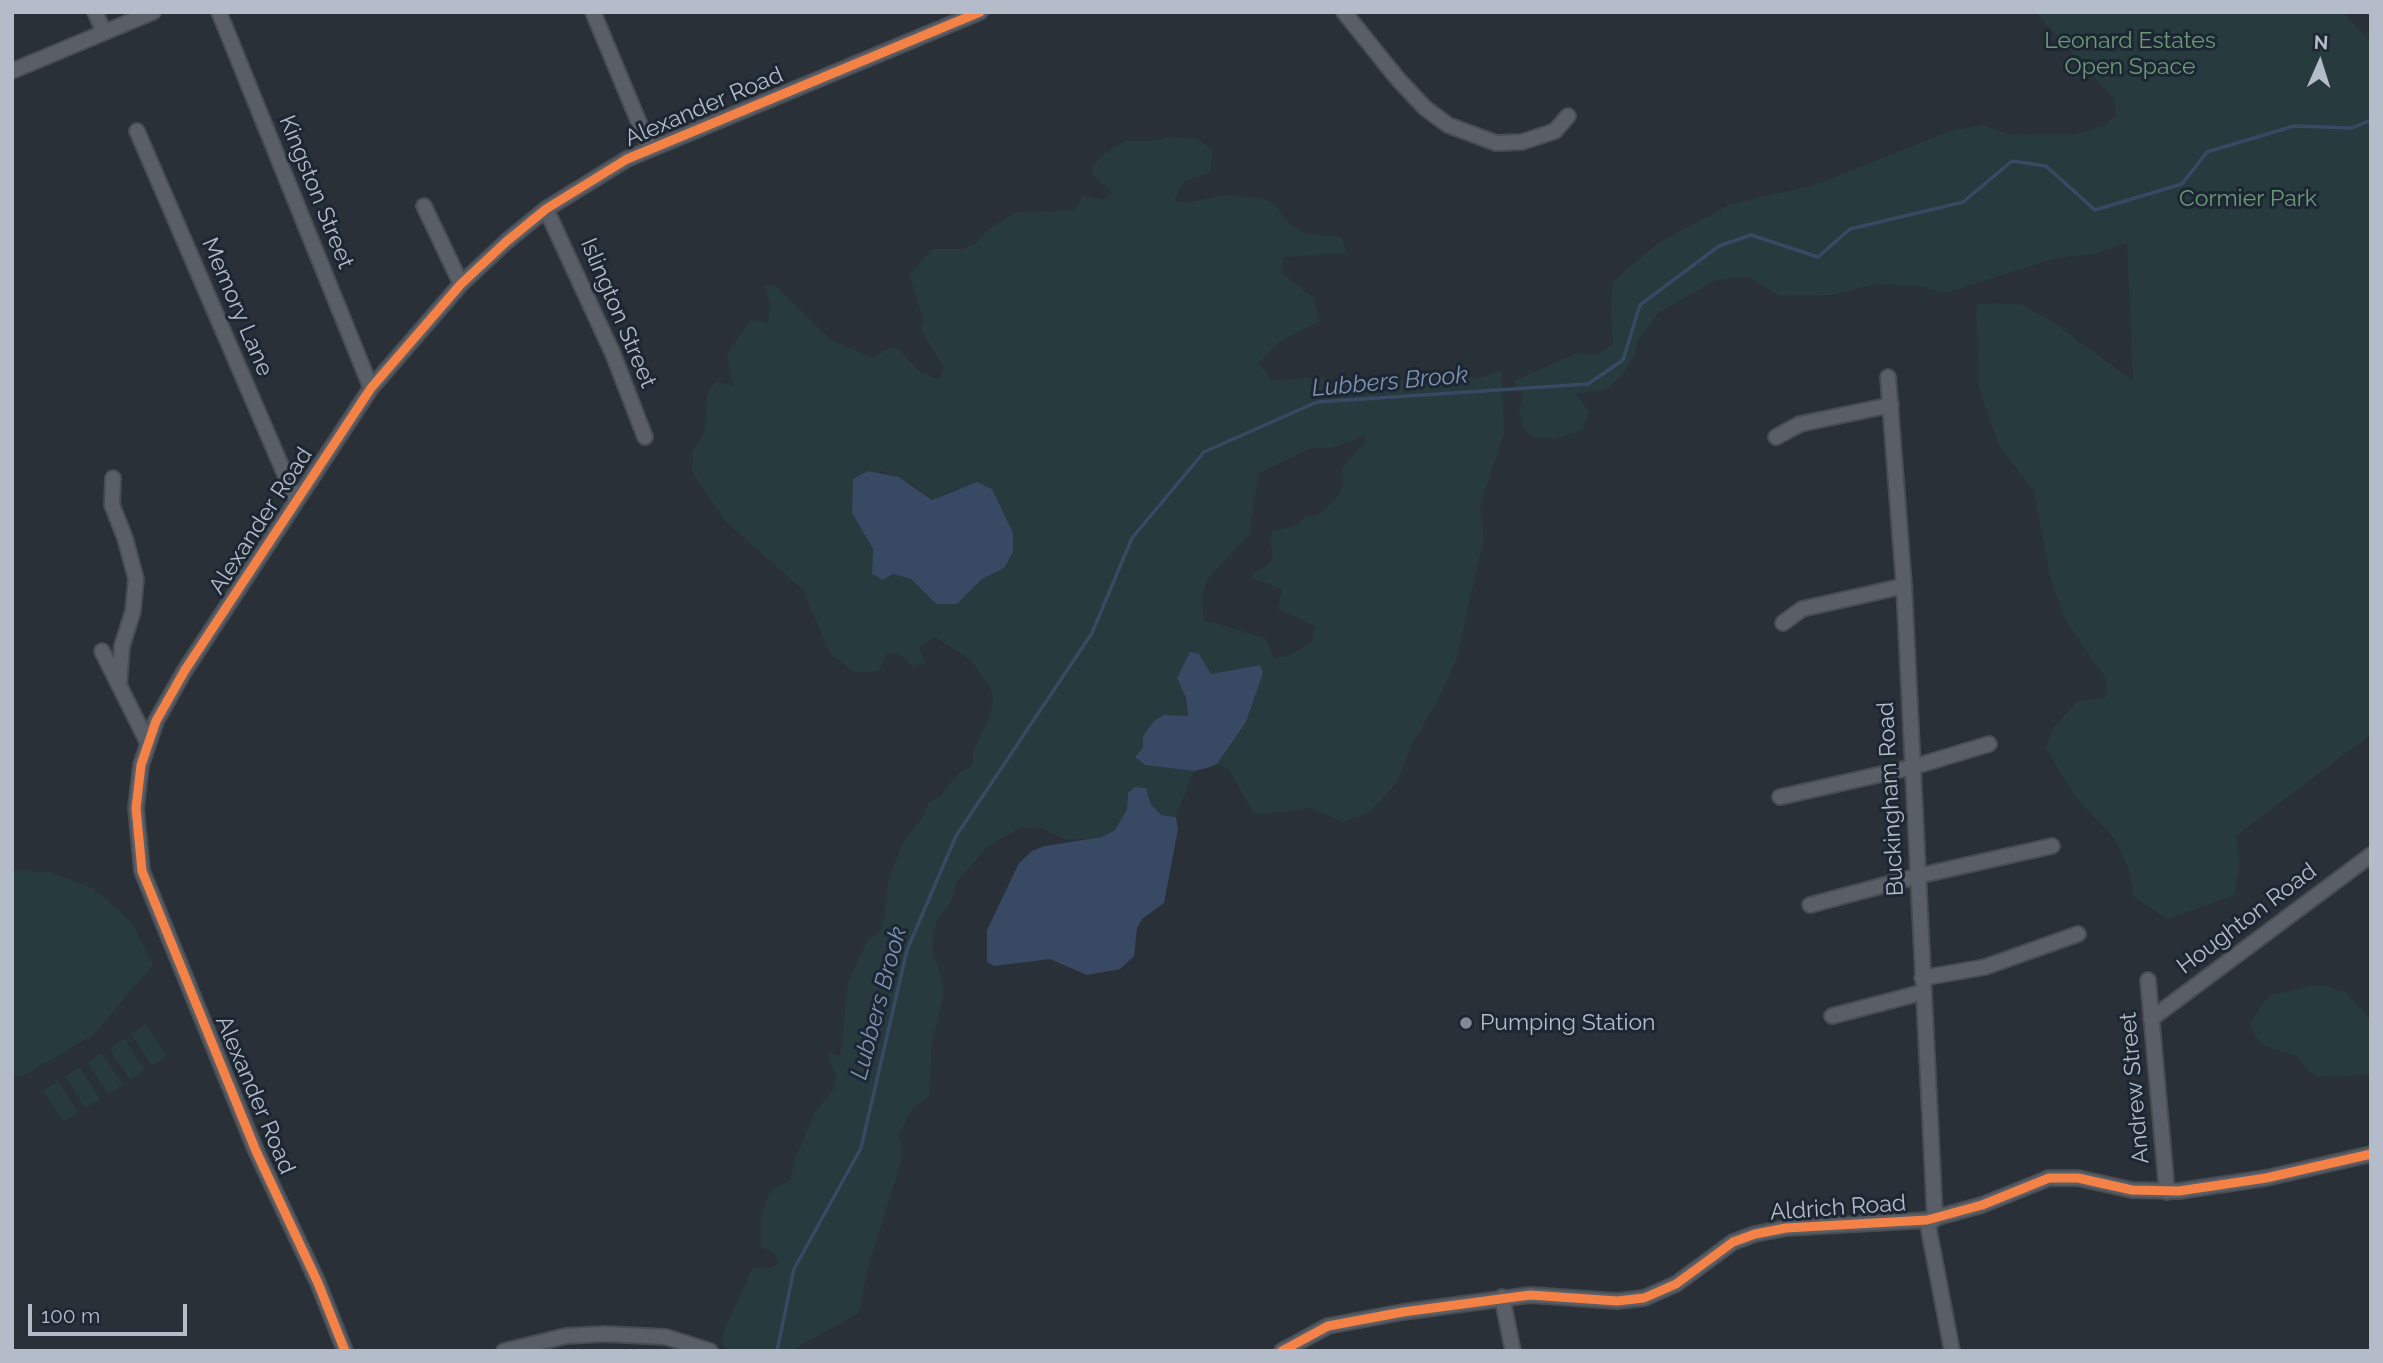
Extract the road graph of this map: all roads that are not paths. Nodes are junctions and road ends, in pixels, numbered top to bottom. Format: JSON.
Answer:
{"nodes":[{"id":1,"x":95,"y":12,"type":"edge"},
{"id":2,"x":153,"y":12,"type":"edge"},
{"id":3,"x":219,"y":12,"type":"edge"},
{"id":4,"x":593,"y":12,"type":"edge"},
{"id":5,"x":1344,"y":12,"type":"edge"},
{"id":6,"x":974,"y":13,"type":"edge"},
{"id":7,"x":104,"y":32,"type":"junction"},
{"id":8,"x":12,"y":71,"type":"edge"},
{"id":9,"x":1568,"y":116,"type":"dead end"},
{"id":10,"x":137,"y":131,"type":"dead end"},
{"id":11,"x":650,"y":149,"type":"junction"},
{"id":12,"x":424,"y":206,"type":"dead end"},
{"id":13,"x":546,"y":209,"type":"junction"},
{"id":14,"x":461,"y":284,"type":"junction"},
{"id":15,"x":1888,"y":377,"type":"dead end"},
{"id":16,"x":371,"y":388,"type":"junction"},
{"id":17,"x":1891,"y":405,"type":"junction"},
{"id":18,"x":645,"y":437,"type":"dead end"},
{"id":19,"x":1776,"y":437,"type":"dead end"},
{"id":20,"x":113,"y":478,"type":"dead end"},
{"id":21,"x":296,"y":500,"type":"junction"},
{"id":22,"x":1903,"y":586,"type":"junction"},
{"id":23,"x":1783,"y":623,"type":"dead end"},
{"id":24,"x":102,"y":652,"type":"dead end"},
{"id":25,"x":119,"y":685,"type":"junction"},
{"id":26,"x":147,"y":741,"type":"junction"},
{"id":27,"x":1989,"y":744,"type":"dead end"},
{"id":28,"x":1913,"y":767,"type":"junction"},
{"id":29,"x":1780,"y":797,"type":"dead end"},
{"id":30,"x":2052,"y":846,"type":"dead end"},
{"id":31,"x":2371,"y":855,"type":"edge"},
{"id":32,"x":1918,"y":876,"type":"junction"},
{"id":33,"x":1810,"y":905,"type":"dead end"},
{"id":34,"x":2078,"y":934,"type":"dead end"},
{"id":35,"x":2148,"y":980,"type":"dead end"},
{"id":36,"x":1923,"y":985,"type":"junction"},
{"id":37,"x":1832,"y":1016,"type":"dead end"},
{"id":38,"x":2151,"y":1019,"type":"junction"},
{"id":39,"x":2371,"y":1154,"type":"edge"},
{"id":40,"x":2167,"y":1192,"type":"junction"},
{"id":41,"x":1931,"y":1220,"type":"junction"},
{"id":42,"x":1502,"y":1297,"type":"junction"},
{"id":43,"x":345,"y":1351,"type":"edge"},
{"id":44,"x":504,"y":1351,"type":"edge"},
{"id":45,"x":710,"y":1351,"type":"edge"},
{"id":46,"x":1282,"y":1351,"type":"edge"},
{"id":47,"x":1513,"y":1351,"type":"edge"},
{"id":48,"x":1952,"y":1351,"type":"edge"}],
"edges":[{"from":1,"to":7,"type":"street"},
{"from":2,"to":7,"type":"street"},
{"from":3,"to":16,"type":"street","name":"Kingston Street"},
{"from":4,"to":11,"type":"street"},
{"from":5,"to":9,"type":"street"},
{"from":6,"to":11,"type":"street","name":"Alexander Road"},
{"from":7,"to":8,"type":"street"},
{"from":10,"to":21,"type":"street","name":"Memory Lane"},
{"from":11,"to":13,"type":"street","name":"Alexander Road"},
{"from":12,"to":14,"type":"street"},
{"from":13,"to":14,"type":"street","name":"Alexander Road"},
{"from":13,"to":18,"type":"street","name":"Islington Street"},
{"from":14,"to":16,"type":"street","name":"Alexander Road"},
{"from":15,"to":17,"type":"street","name":"Buckingham Road"},
{"from":16,"to":21,"type":"street","name":"Alexander Road"},
{"from":17,"to":19,"type":"street"},
{"from":17,"to":22,"type":"street","name":"Buckingham Road"},
{"from":20,"to":25,"type":"street"},
{"from":21,"to":26,"type":"street","name":"Alexander Road"},
{"from":22,"to":23,"type":"street"},
{"from":22,"to":28,"type":"street","name":"Buckingham Road"},
{"from":24,"to":25,"type":"street"},
{"from":25,"to":26,"type":"street"},
{"from":26,"to":43,"type":"street","name":"Alexander Road"},
{"from":27,"to":28,"type":"street"},
{"from":28,"to":29,"type":"street"},
{"from":28,"to":32,"type":"street","name":"Buckingham Road"},
{"from":30,"to":32,"type":"street"},
{"from":31,"to":38,"type":"street","name":"Houghton Road"},
{"from":32,"to":33,"type":"street"},
{"from":32,"to":36,"type":"street","name":"Buckingham Road"},
{"from":34,"to":36,"type":"street"},
{"from":35,"to":38,"type":"street","name":"Andrew Street"},
{"from":36,"to":37,"type":"street"},
{"from":36,"to":41,"type":"street","name":"Buckingham Road"},
{"from":38,"to":40,"type":"street","name":"Andrew Street"},
{"from":39,"to":40,"type":"street","name":"Aldrich Road"},
{"from":40,"to":41,"type":"street","name":"Aldrich Road"},
{"from":41,"to":42,"type":"street","name":"Aldrich Road"},
{"from":41,"to":48,"type":"street","name":"Buckingham Road"},
{"from":42,"to":46,"type":"street","name":"Aldrich Road"},
{"from":42,"to":47,"type":"street"},
{"from":44,"to":45,"type":"street"}]}
